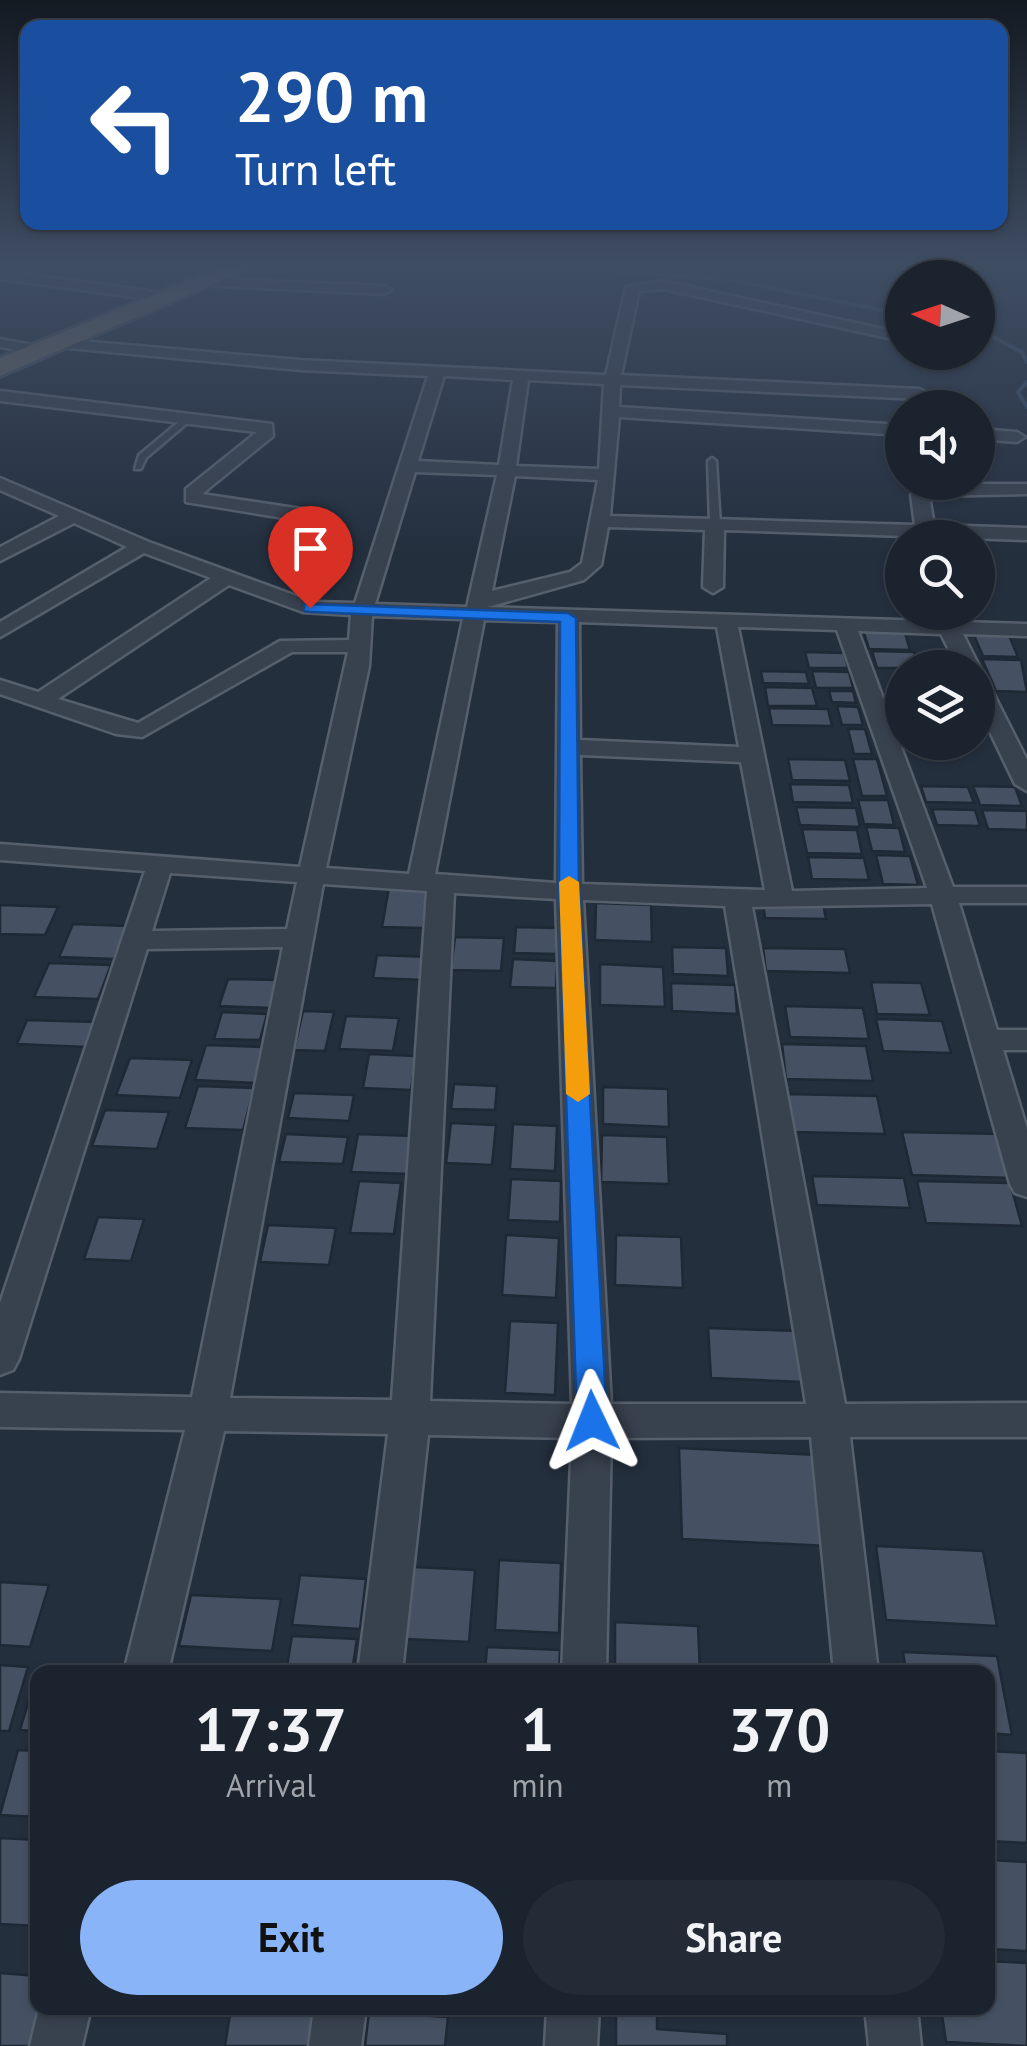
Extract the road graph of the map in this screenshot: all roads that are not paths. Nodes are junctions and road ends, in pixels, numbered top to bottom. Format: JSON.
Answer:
{"nodes":[{"id":1,"x":291,"y":361,"type":"edge"},
{"id":2,"x":616,"y":361,"type":"edge"},
{"id":3,"x":437,"y":373,"type":"junction"},
{"id":4,"x":520,"y":377,"type":"junction"},
{"id":5,"x":612,"y":381,"type":"junction"},
{"id":6,"x":120,"y":388,"type":"dead end"},
{"id":7,"x":885,"y":393,"type":"edge"},
{"id":8,"x":0,"y":396,"type":"edge"},
{"id":9,"x":97,"y":409,"type":"junction"},
{"id":10,"x":614,"y":412,"type":"junction"},
{"id":11,"x":189,"y":418,"type":"junction"},
{"id":12,"x":885,"y":429,"type":"edge"},
{"id":13,"x":995,"y":435,"type":"edge"},
{"id":14,"x":1017,"y":437,"type":"dead end"},
{"id":15,"x":712,"y":461,"type":"dead end"},
{"id":16,"x":408,"y":466,"type":"junction"},
{"id":17,"x":138,"y":467,"type":"dead end"},
{"id":18,"x":506,"y":471,"type":"junction"},
{"id":19,"x":608,"y":474,"type":"junction"},
{"id":20,"x":4,"y":488,"type":"edge"},
{"id":21,"x":1027,"y":489,"type":"edge"},
{"id":22,"x":76,"y":514,"type":"junction"},
{"id":23,"x":308,"y":516,"type":"dead end"},
{"id":24,"x":923,"y":520,"type":"edge"},
{"id":25,"x":601,"y":521,"type":"junction"},
{"id":26,"x":715,"y":525,"type":"junction"},
{"id":27,"x":885,"y":530,"type":"edge"},
{"id":28,"x":995,"y":533,"type":"edge"},
{"id":29,"x":1027,"y":534,"type":"edge"},
{"id":30,"x":142,"y":546,"type":"junction"},
{"id":31,"x":0,"y":555,"type":"edge"},
{"id":32,"x":227,"y":577,"type":"junction"},
{"id":33,"x":713,"y":586,"type":"dead end"},
{"id":34,"x":362,"y":613,"type":"junction"},
{"id":35,"x":568,"y":618,"type":"junction"},
{"id":36,"x":726,"y":621,"type":"junction"},
{"id":37,"x":472,"y":625,"type":"junction"},
{"id":38,"x":846,"y":626,"type":"junction"},
{"id":39,"x":885,"y":628,"type":"edge"},
{"id":40,"x":950,"y":630,"type":"edge"},
{"id":41,"x":995,"y":630,"type":"edge"},
{"id":42,"x":1027,"y":630,"type":"edge"},
{"id":43,"x":0,"y":631,"type":"edge"},
{"id":44,"x":960,"y":650,"type":"edge"},
{"id":45,"x":358,"y":654,"type":"junction"},
{"id":46,"x":0,"y":686,"type":"edge"},
{"id":47,"x":42,"y":700,"type":"junction"},
{"id":48,"x":995,"y":719,"type":"edge"},
{"id":49,"x":568,"y":746,"type":"junction"},
{"id":50,"x":751,"y":754,"type":"junction"},
{"id":51,"x":1027,"y":784,"type":"edge"},
{"id":52,"x":2,"y":857,"type":"edge"},
{"id":53,"x":139,"y":862,"type":"junction"},
{"id":54,"x":314,"y":876,"type":"junction"},
{"id":55,"x":431,"y":880,"type":"junction"},
{"id":56,"x":569,"y":889,"type":"junction"},
{"id":57,"x":942,"y":893,"type":"junction"},
{"id":58,"x":1027,"y":895,"type":"edge"},
{"id":59,"x":737,"y":897,"type":"junction"},
{"id":60,"x":780,"y":900,"type":"junction"},
{"id":61,"x":302,"y":938,"type":"junction"},
{"id":62,"x":139,"y":940,"type":"junction"},
{"id":63,"x":987,"y":1040,"type":"junction"},
{"id":64,"x":1027,"y":1040,"type":"edge"},
{"id":65,"x":1027,"y":1184,"type":"edge"},
{"id":66,"x":0,"y":1358,"type":"edge"},
{"id":67,"x":0,"y":1410,"type":"edge"},
{"id":68,"x":208,"y":1414,"type":"junction"},
{"id":69,"x":410,"y":1417,"type":"junction"},
{"id":70,"x":1027,"y":1420,"type":"edge"},
{"id":71,"x":592,"y":1421,"type":"junction"},
{"id":72,"x":829,"y":1422,"type":"junction"},
{"id":73,"x":148,"y":1665,"type":"edge"},
{"id":74,"x":381,"y":1665,"type":"edge"},
{"id":75,"x":584,"y":1665,"type":"edge"},
{"id":76,"x":855,"y":1665,"type":"edge"},
{"id":77,"x":63,"y":2015,"type":"edge"},
{"id":78,"x":339,"y":2015,"type":"edge"},
{"id":79,"x":573,"y":2015,"type":"edge"},
{"id":80,"x":892,"y":2015,"type":"edge"},
{"id":81,"x":56,"y":2046,"type":"edge"},
{"id":82,"x":336,"y":2046,"type":"edge"},
{"id":83,"x":572,"y":2046,"type":"edge"},
{"id":84,"x":895,"y":2046,"type":"edge"}],
"edges":[{"from":1,"to":3,"type":"street"},
{"from":2,"to":5,"type":"street"},
{"from":3,"to":4,"type":"street"},
{"from":3,"to":16,"type":"street"},
{"from":4,"to":5,"type":"street"},
{"from":4,"to":18,"type":"street"},
{"from":5,"to":7,"type":"street"},
{"from":5,"to":10,"type":"street"},
{"from":6,"to":9,"type":"street"},
{"from":8,"to":9,"type":"street"},
{"from":9,"to":11,"type":"street"},
{"from":10,"to":12,"type":"street"},
{"from":10,"to":19,"type":"street"},
{"from":11,"to":17,"type":"lane"},
{"from":11,"to":23,"type":"street"},
{"from":13,"to":14,"type":"street"},
{"from":15,"to":26,"type":"lane"},
{"from":16,"to":18,"type":"street"},
{"from":16,"to":34,"type":"street"},
{"from":18,"to":19,"type":"street"},
{"from":18,"to":37,"type":"street"},
{"from":19,"to":25,"type":"street"},
{"from":20,"to":22,"type":"street"},
{"from":21,"to":24,"type":"street"},
{"from":22,"to":30,"type":"street"},
{"from":22,"to":31,"type":"street"},
{"from":25,"to":26,"type":"street"},
{"from":25,"to":37,"type":"street"},
{"from":26,"to":27,"type":"street"},
{"from":26,"to":33,"type":"street"},
{"from":28,"to":29,"type":"street"},
{"from":30,"to":32,"type":"street"},
{"from":30,"to":43,"type":"street"},
{"from":32,"to":34,"type":"street"},
{"from":32,"to":47,"type":"street"},
{"from":34,"to":37,"type":"street"},
{"from":34,"to":45,"type":"street"},
{"from":35,"to":36,"type":"street"},
{"from":35,"to":37,"type":"street"},
{"from":35,"to":49,"type":"street"},
{"from":36,"to":38,"type":"street"},
{"from":36,"to":50,"type":"street"},
{"from":37,"to":55,"type":"street"},
{"from":38,"to":39,"type":"street"},
{"from":38,"to":57,"type":"street"},
{"from":40,"to":44,"type":"street"},
{"from":41,"to":42,"type":"street"},
{"from":45,"to":47,"type":"street"},
{"from":45,"to":54,"type":"street"},
{"from":46,"to":47,"type":"street"},
{"from":48,"to":51,"type":"street"},
{"from":49,"to":50,"type":"street"},
{"from":49,"to":56,"type":"street"},
{"from":50,"to":60,"type":"street"},
{"from":52,"to":53,"type":"street"},
{"from":53,"to":54,"type":"street"},
{"from":53,"to":62,"type":"street"},
{"from":54,"to":55,"type":"street"},
{"from":54,"to":61,"type":"street"},
{"from":55,"to":56,"type":"street"},
{"from":55,"to":69,"type":"street"},
{"from":56,"to":59,"type":"street"},
{"from":56,"to":71,"type":"street"},
{"from":57,"to":58,"type":"street"},
{"from":57,"to":60,"type":"street"},
{"from":57,"to":63,"type":"street"},
{"from":59,"to":60,"type":"street"},
{"from":59,"to":72,"type":"street"},
{"from":61,"to":62,"type":"street"},
{"from":61,"to":68,"type":"street"},
{"from":62,"to":66,"type":"street"},
{"from":63,"to":64,"type":"street"},
{"from":63,"to":65,"type":"street"},
{"from":67,"to":68,"type":"street"},
{"from":68,"to":69,"type":"street"},
{"from":68,"to":73,"type":"street"},
{"from":69,"to":71,"type":"street"},
{"from":69,"to":74,"type":"street"},
{"from":70,"to":72,"type":"street"},
{"from":71,"to":72,"type":"street"},
{"from":71,"to":75,"type":"street"},
{"from":72,"to":76,"type":"street"},
{"from":77,"to":81,"type":"street"},
{"from":78,"to":82,"type":"street"},
{"from":79,"to":83,"type":"street"},
{"from":80,"to":84,"type":"street"}]}
